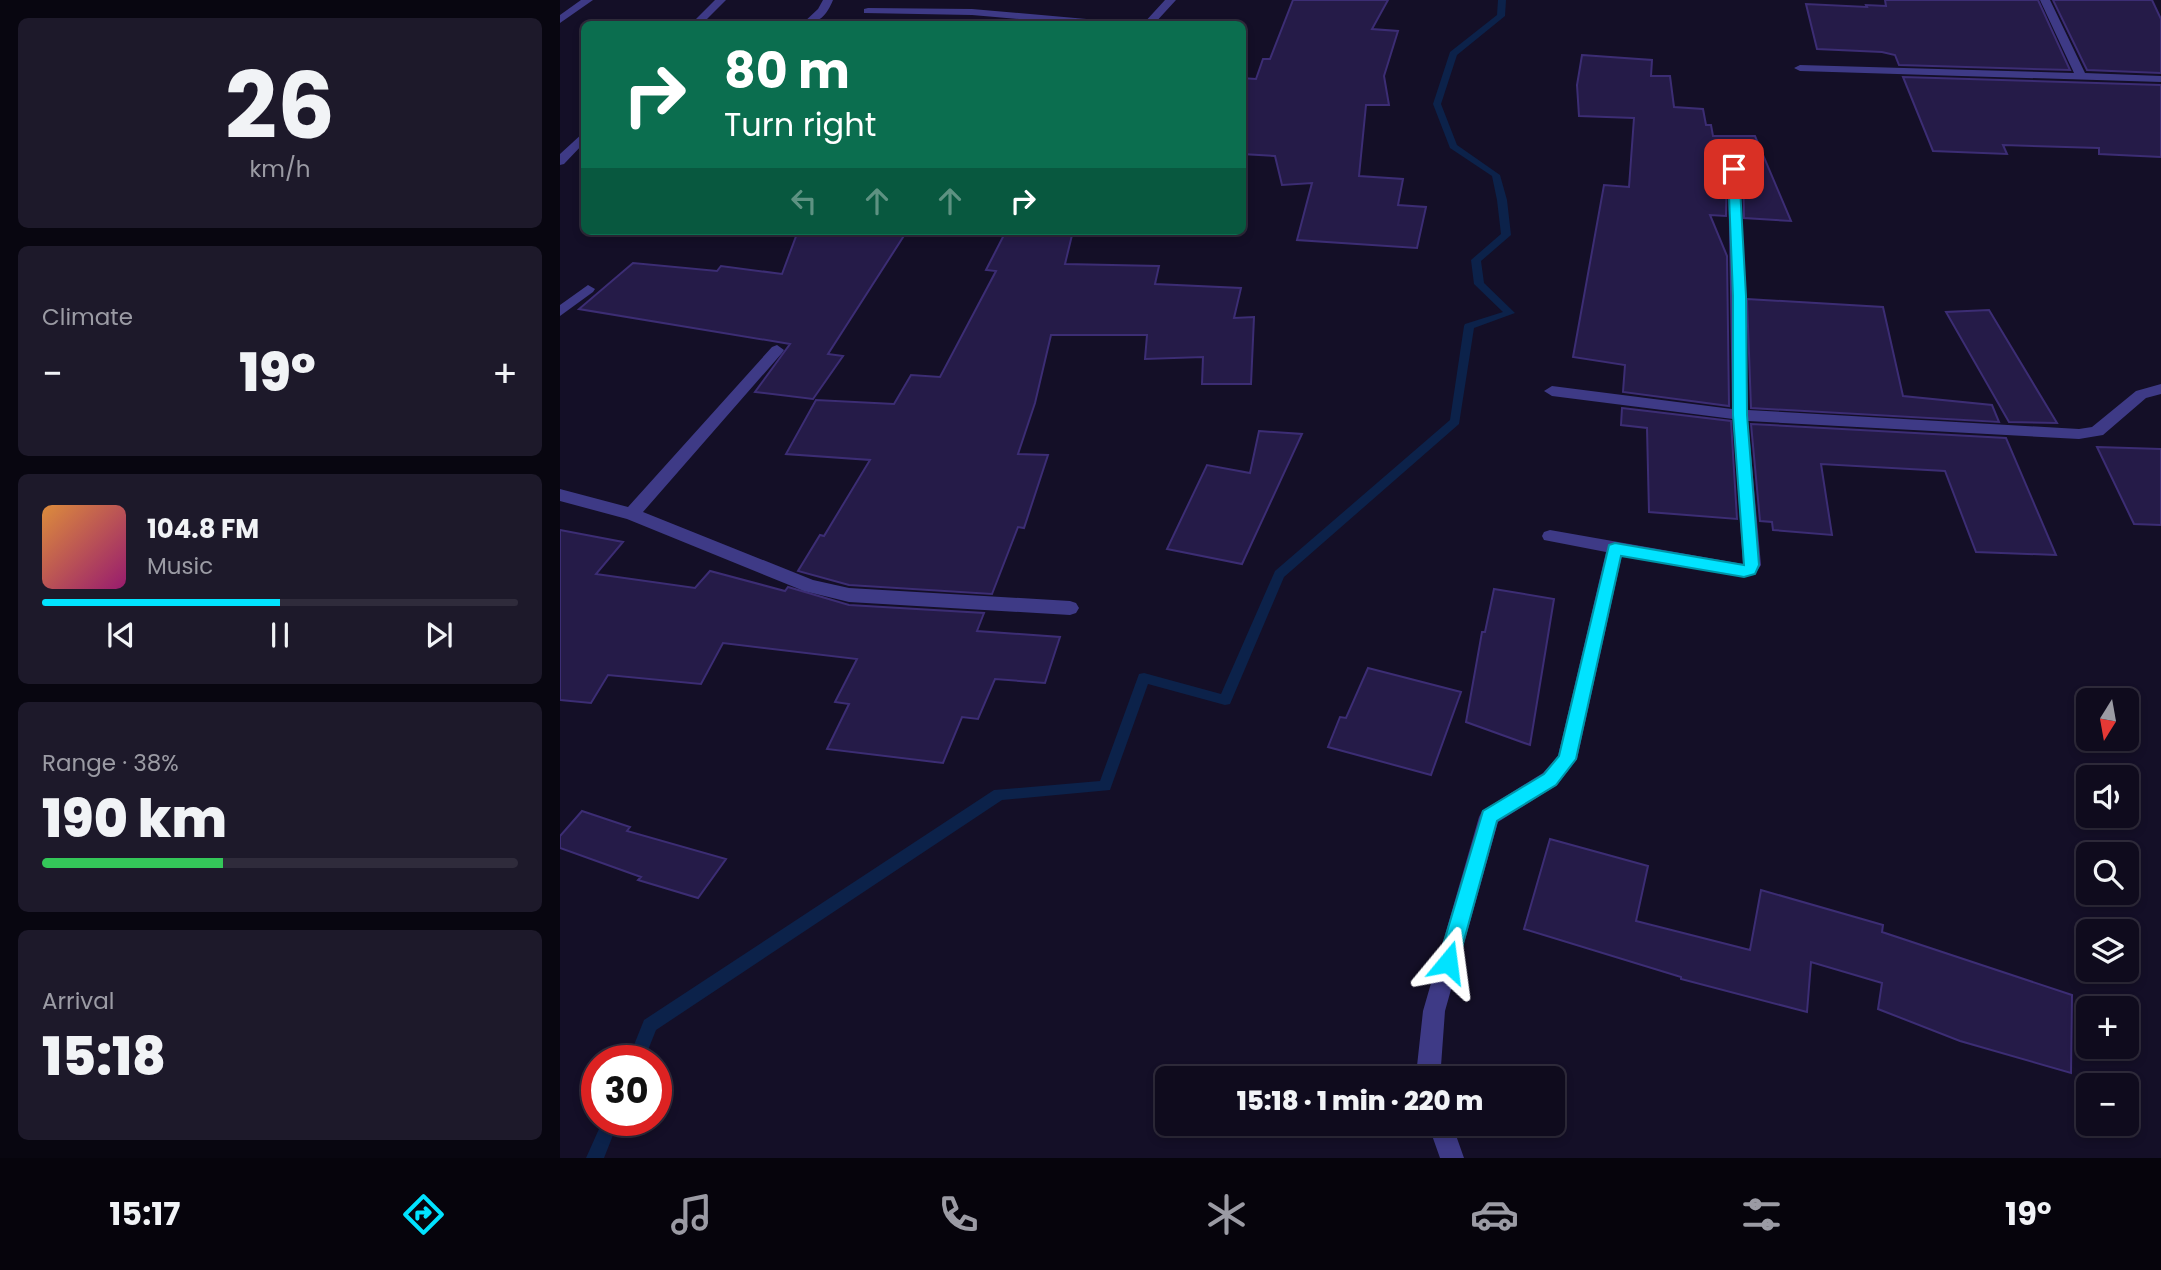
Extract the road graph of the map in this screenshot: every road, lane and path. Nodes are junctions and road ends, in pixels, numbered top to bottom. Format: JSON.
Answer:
{"nodes":[{"id":1,"x":588,"y":0,"type":"edge"},
{"id":2,"x":721,"y":0,"type":"edge"},
{"id":3,"x":828,"y":0,"type":"edge"},
{"id":4,"x":1171,"y":0,"type":"edge"},
{"id":5,"x":2045,"y":0,"type":"edge"},
{"id":6,"x":868,"y":11,"type":"dead end"},
{"id":7,"x":560,"y":20,"type":"edge"},
{"id":8,"x":699,"y":21,"type":"edge"},
{"id":9,"x":811,"y":21,"type":"edge"},
{"id":10,"x":1075,"y":21,"type":"edge"},
{"id":11,"x":1151,"y":21,"type":"edge"},
{"id":12,"x":1800,"y":68,"type":"dead end"},
{"id":13,"x":2081,"y":76,"type":"junction"},
{"id":14,"x":2161,"y":79,"type":"edge"},
{"id":15,"x":581,"y":139,"type":"edge"},
{"id":16,"x":581,"y":153,"type":"edge"},
{"id":17,"x":564,"y":157,"type":"edge"},
{"id":18,"x":1734,"y":169,"type":"dead end"},
{"id":19,"x":588,"y":289,"type":"dead end"},
{"id":20,"x":560,"y":313,"type":"edge"},
{"id":21,"x":777,"y":350,"type":"dead end"},
{"id":22,"x":2161,"y":389,"type":"edge"},
{"id":23,"x":1552,"y":391,"type":"dead end"},
{"id":24,"x":1740,"y":415,"type":"junction"},
{"id":25,"x":560,"y":495,"type":"edge"},
{"id":26,"x":632,"y":514,"type":"junction"},
{"id":27,"x":1550,"y":536,"type":"dead end"},
{"id":28,"x":1615,"y":549,"type":"junction"},
{"id":29,"x":1070,"y":608,"type":"dead end"},
{"id":30,"x":1429,"y":1066,"type":"edge"},
{"id":31,"x":1444,"y":1136,"type":"edge"},
{"id":32,"x":1452,"y":1158,"type":"edge"}],
"edges":[{"from":1,"to":7,"type":"street"},
{"from":2,"to":8,"type":"street"},
{"from":3,"to":9,"type":"street"},
{"from":4,"to":11,"type":"street"},
{"from":5,"to":13,"type":"street"},
{"from":6,"to":10,"type":"street"},
{"from":12,"to":13,"type":"street"},
{"from":13,"to":14,"type":"street"},
{"from":15,"to":17,"type":"street"},
{"from":16,"to":17,"type":"street"},
{"from":18,"to":24,"type":"street"},
{"from":19,"to":20,"type":"street"},
{"from":21,"to":26,"type":"street"},
{"from":22,"to":24,"type":"street"},
{"from":23,"to":24,"type":"street"},
{"from":24,"to":28,"type":"street"},
{"from":25,"to":26,"type":"street"},
{"from":26,"to":29,"type":"street"},
{"from":27,"to":28,"type":"street"},
{"from":28,"to":30,"type":"street"},
{"from":31,"to":32,"type":"street"}]}
